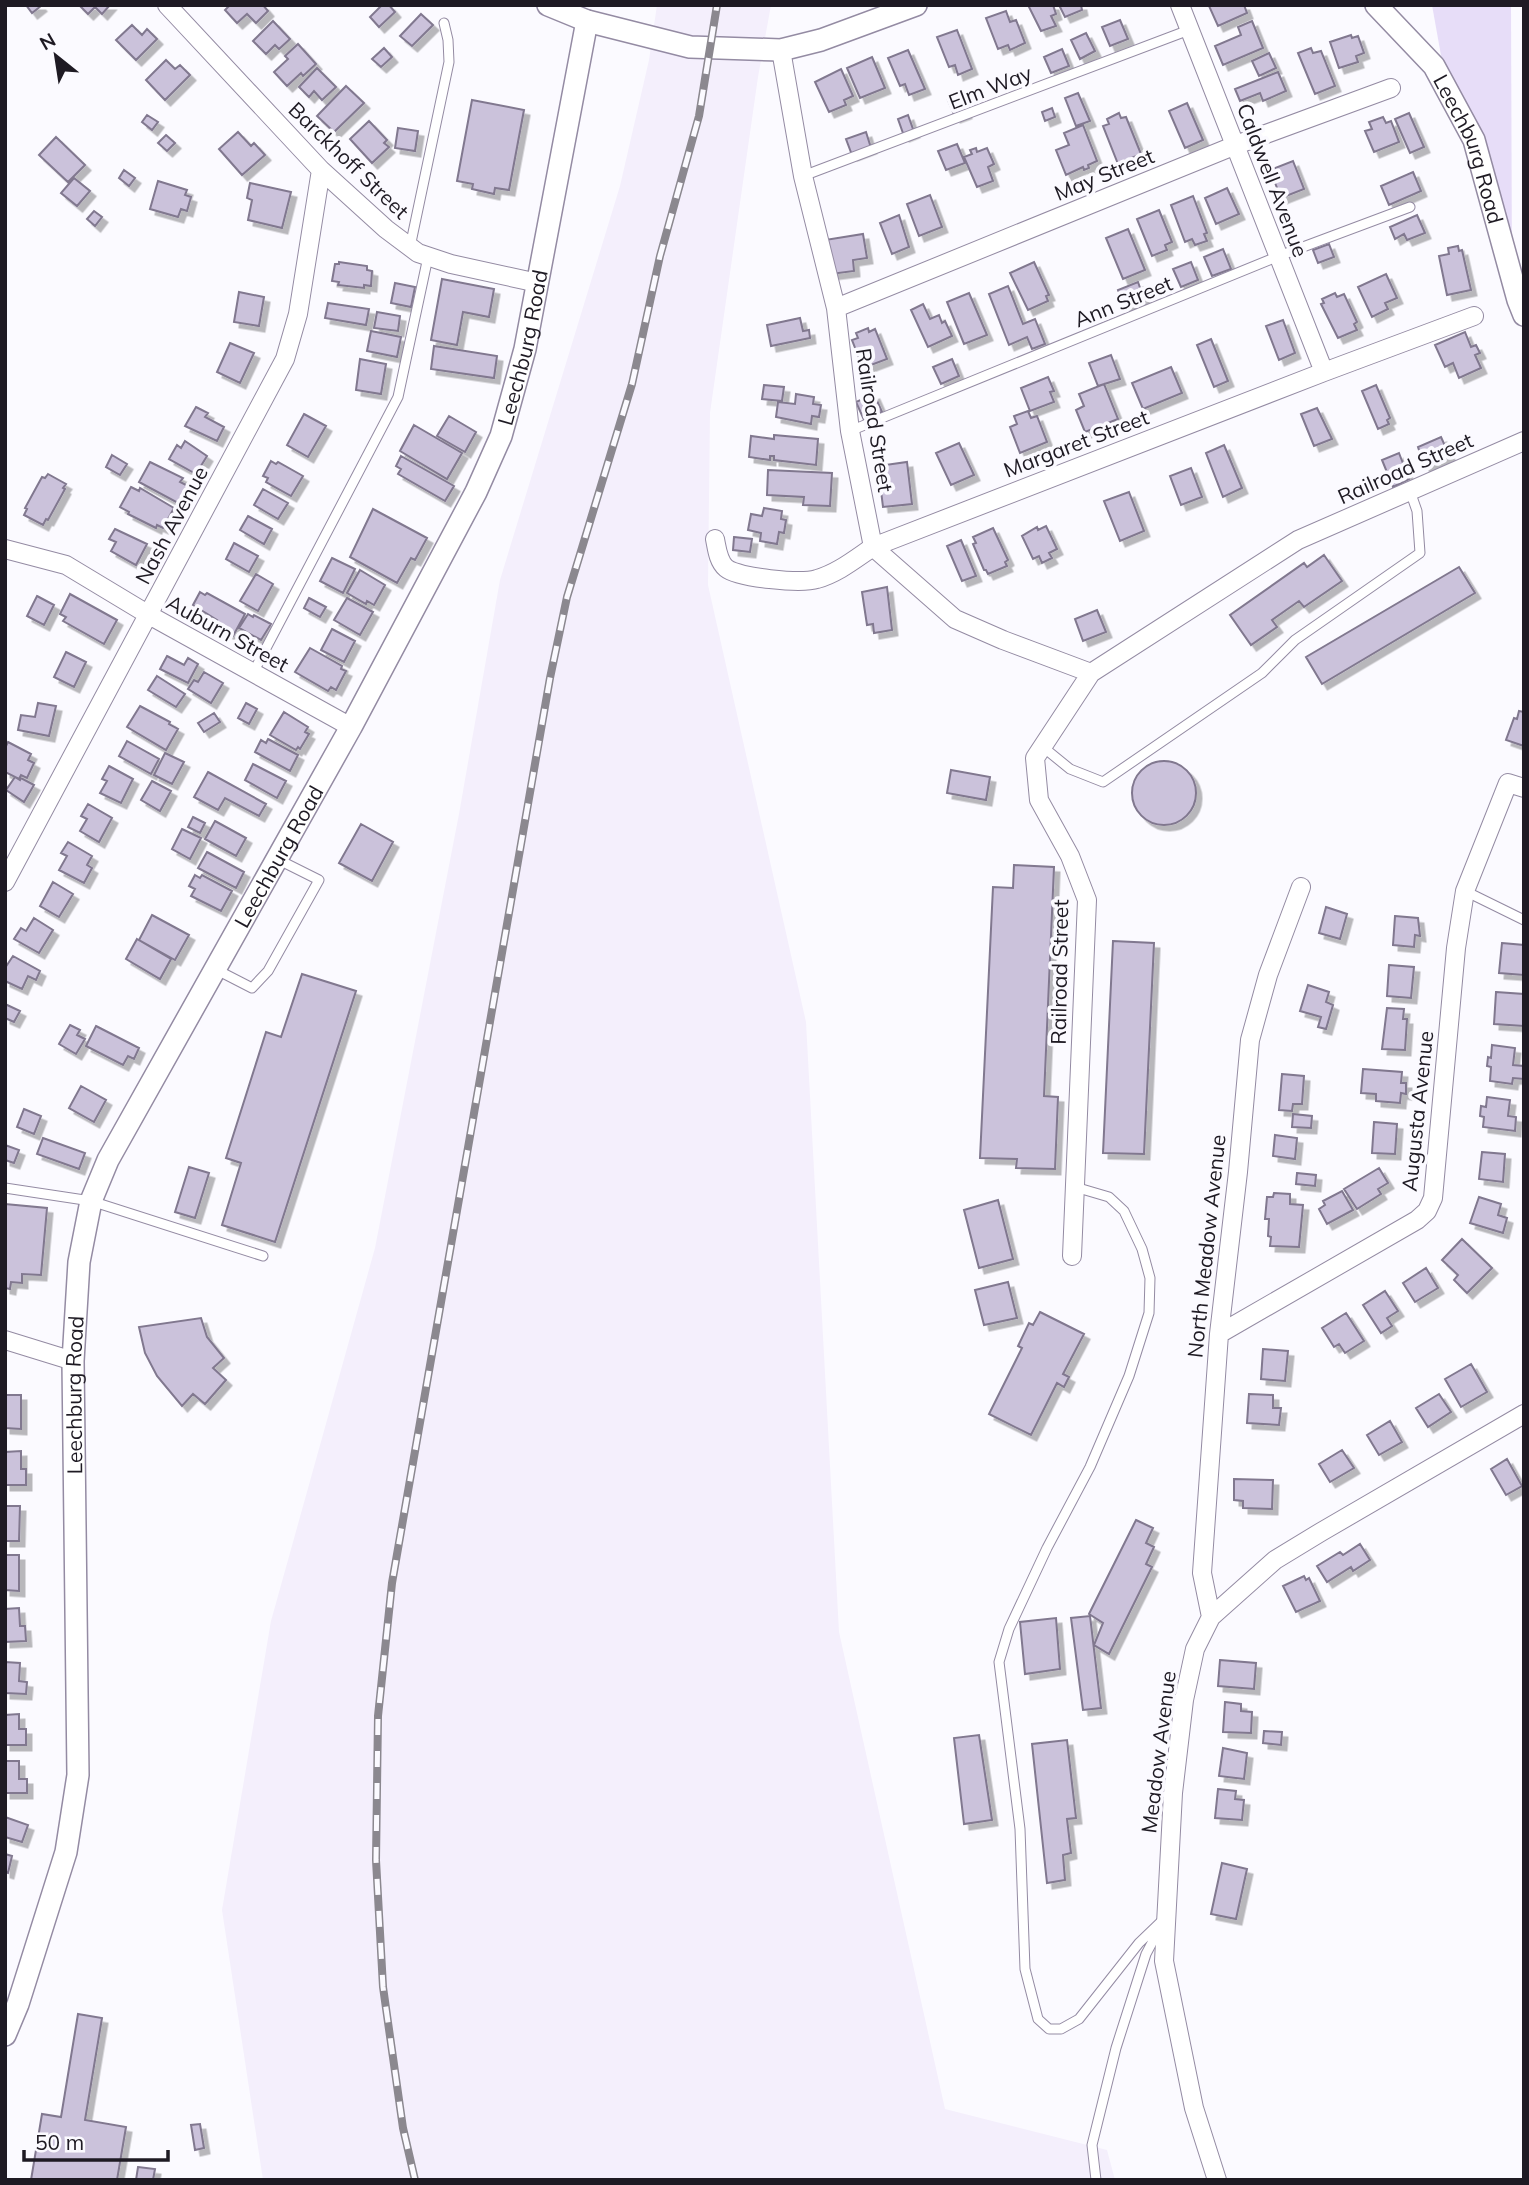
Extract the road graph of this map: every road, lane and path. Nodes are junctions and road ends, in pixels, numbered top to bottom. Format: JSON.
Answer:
{"nodes":[{"id":1,"x":167,"y":5,"type":"edge"},
{"id":2,"x":548,"y":5,"type":"edge"},
{"id":3,"x":916,"y":5,"type":"edge"},
{"id":4,"x":1180,"y":5,"type":"edge"},
{"id":5,"x":1376,"y":5,"type":"edge"},
{"id":6,"x":587,"y":20,"type":"junction"},
{"id":7,"x":444,"y":23,"type":"dead end"},
{"id":8,"x":1189,"y":30,"type":"junction"},
{"id":9,"x":781,"y":50,"type":"junction"},
{"id":10,"x":1391,"y":88,"type":"dead end"},
{"id":11,"x":1236,"y":145,"type":"junction"},
{"id":12,"x":321,"y":170,"type":"junction"},
{"id":13,"x":803,"y":176,"type":"junction"},
{"id":14,"x":1410,"y":207,"type":"dead end"},
{"id":15,"x":410,"y":247,"type":"junction"},
{"id":16,"x":1279,"y":256,"type":"junction"},
{"id":17,"x":428,"y":257,"type":"junction"},
{"id":18,"x":538,"y":283,"type":"junction"},
{"id":19,"x":836,"y":308,"type":"junction"},
{"id":20,"x":1524,"y":315,"type":"edge"},
{"id":21,"x":1474,"y":316,"type":"dead end"},
{"id":22,"x":1324,"y":372,"type":"junction"},
{"id":23,"x":850,"y":431,"type":"junction"},
{"id":24,"x":1524,"y":441,"type":"edge"},
{"id":25,"x":1410,"y":491,"type":"junction"},
{"id":26,"x":715,"y":538,"type":"dead end"},
{"id":27,"x":873,"y":547,"type":"junction"},
{"id":28,"x":5,"y":550,"type":"edge"},
{"id":29,"x":149,"y":615,"type":"junction"},
{"id":30,"x":253,"y":673,"type":"junction"},
{"id":31,"x":1091,"y":673,"type":"junction"},
{"id":32,"x":351,"y":727,"type":"junction"},
{"id":33,"x":1043,"y":747,"type":"junction"},
{"id":34,"x":1516,"y":785,"type":"edge"},
{"id":35,"x":277,"y":859,"type":"junction"},
{"id":36,"x":5,"y":882,"type":"edge"},
{"id":37,"x":1301,"y":887,"type":"dead end"},
{"id":38,"x":1465,"y":891,"type":"junction"},
{"id":39,"x":1524,"y":920,"type":"edge"},
{"id":40,"x":215,"y":969,"type":"junction"},
{"id":41,"x":1075,"y":1186,"type":"junction"},
{"id":42,"x":5,"y":1188,"type":"edge"},
{"id":43,"x":91,"y":1201,"type":"junction"},
{"id":44,"x":263,"y":1256,"type":"dead end"},
{"id":45,"x":1072,"y":1256,"type":"dead end"},
{"id":46,"x":1219,"y":1334,"type":"junction"},
{"id":47,"x":5,"y":1340,"type":"edge"},
{"id":48,"x":73,"y":1361,"type":"junction"},
{"id":49,"x":1524,"y":1414,"type":"edge"},
{"id":50,"x":1211,"y":1617,"type":"junction"},
{"id":51,"x":1166,"y":1916,"type":"junction"},
{"id":52,"x":5,"y":2035,"type":"edge"},
{"id":53,"x":1096,"y":2180,"type":"edge"},
{"id":54,"x":1217,"y":2180,"type":"edge"}],
"edges":[{"from":1,"to":12,"type":"street","name":"Barckhoff Street"},
{"from":2,"to":6,"type":"street"},
{"from":3,"to":9,"type":"street"},
{"from":4,"to":8,"type":"street","name":"Caldwell Avenue"},
{"from":5,"to":20,"type":"street","name":"Leechburg Road"},
{"from":6,"to":9,"type":"street"},
{"from":6,"to":18,"type":"street","name":"Leechburg Road"},
{"from":7,"to":15,"type":"lane"},
{"from":8,"to":11,"type":"street","name":"Caldwell Avenue"},
{"from":8,"to":13,"type":"lane","name":"Elm Way"},
{"from":9,"to":13,"type":"street","name":"Railroad Street"},
{"from":10,"to":11,"type":"street","name":"May Street"},
{"from":11,"to":16,"type":"street","name":"Caldwell Avenue"},
{"from":11,"to":19,"type":"street","name":"May Street"},
{"from":12,"to":15,"type":"street","name":"Barckhoff Street"},
{"from":12,"to":29,"type":"street","name":"Nash Avenue"},
{"from":13,"to":19,"type":"street","name":"Railroad Street"},
{"from":14,"to":16,"type":"lane","name":"Ann Street"},
{"from":15,"to":17,"type":"street","name":"Barckhoff Street"},
{"from":16,"to":22,"type":"street","name":"Caldwell Avenue"},
{"from":16,"to":23,"type":"lane","name":"Ann Street"},
{"from":17,"to":18,"type":"street","name":"Barckhoff Street"},
{"from":17,"to":30,"type":"lane"},
{"from":18,"to":32,"type":"street","name":"Leechburg Road"},
{"from":19,"to":23,"type":"street","name":"Railroad Street"},
{"from":21,"to":22,"type":"street","name":"Margaret Street"},
{"from":22,"to":27,"type":"street","name":"Margaret Street"},
{"from":23,"to":27,"type":"street","name":"Railroad Street"},
{"from":24,"to":25,"type":"street","name":"Railroad Street"},
{"from":25,"to":31,"type":"street","name":"Railroad Street"},
{"from":25,"to":33,"type":"lane"},
{"from":26,"to":27,"type":"street","name":"Margaret Street"},
{"from":27,"to":31,"type":"street"},
{"from":28,"to":29,"type":"street","name":"Auburn Street"},
{"from":29,"to":30,"type":"street","name":"Auburn Street"},
{"from":29,"to":36,"type":"street","name":"Nash Avenue"},
{"from":30,"to":32,"type":"street","name":"Auburn Street"},
{"from":31,"to":33,"type":"street","name":"Railroad Street"},
{"from":32,"to":35,"type":"street","name":"Leechburg Road"},
{"from":33,"to":41,"type":"street","name":"Railroad Street"},
{"from":34,"to":38,"type":"street","name":"Augusta Avenue"},
{"from":35,"to":40,"type":"street","name":"Leechburg Road"},
{"from":35,"to":40,"type":"lane"},
{"from":37,"to":46,"type":"street","name":"North Meadow Avenue"},
{"from":38,"to":39,"type":"lane"},
{"from":38,"to":46,"type":"street","name":"Augusta Avenue"},
{"from":40,"to":43,"type":"street","name":"Leechburg Road"},
{"from":41,"to":45,"type":"street","name":"Railroad Street"},
{"from":41,"to":51,"type":"lane"},
{"from":42,"to":43,"type":"lane"},
{"from":43,"to":44,"type":"lane"},
{"from":43,"to":48,"type":"street","name":"Leechburg Road"},
{"from":46,"to":50,"type":"street","name":"North Meadow Avenue"},
{"from":47,"to":48,"type":"street"},
{"from":48,"to":52,"type":"street","name":"Leechburg Road"},
{"from":49,"to":50,"type":"street","name":"Meadow Avenue"},
{"from":50,"to":51,"type":"street","name":"Meadow Avenue"},
{"from":51,"to":53,"type":"lane"},
{"from":51,"to":54,"type":"street","name":"Meadow Avenue"}]}
